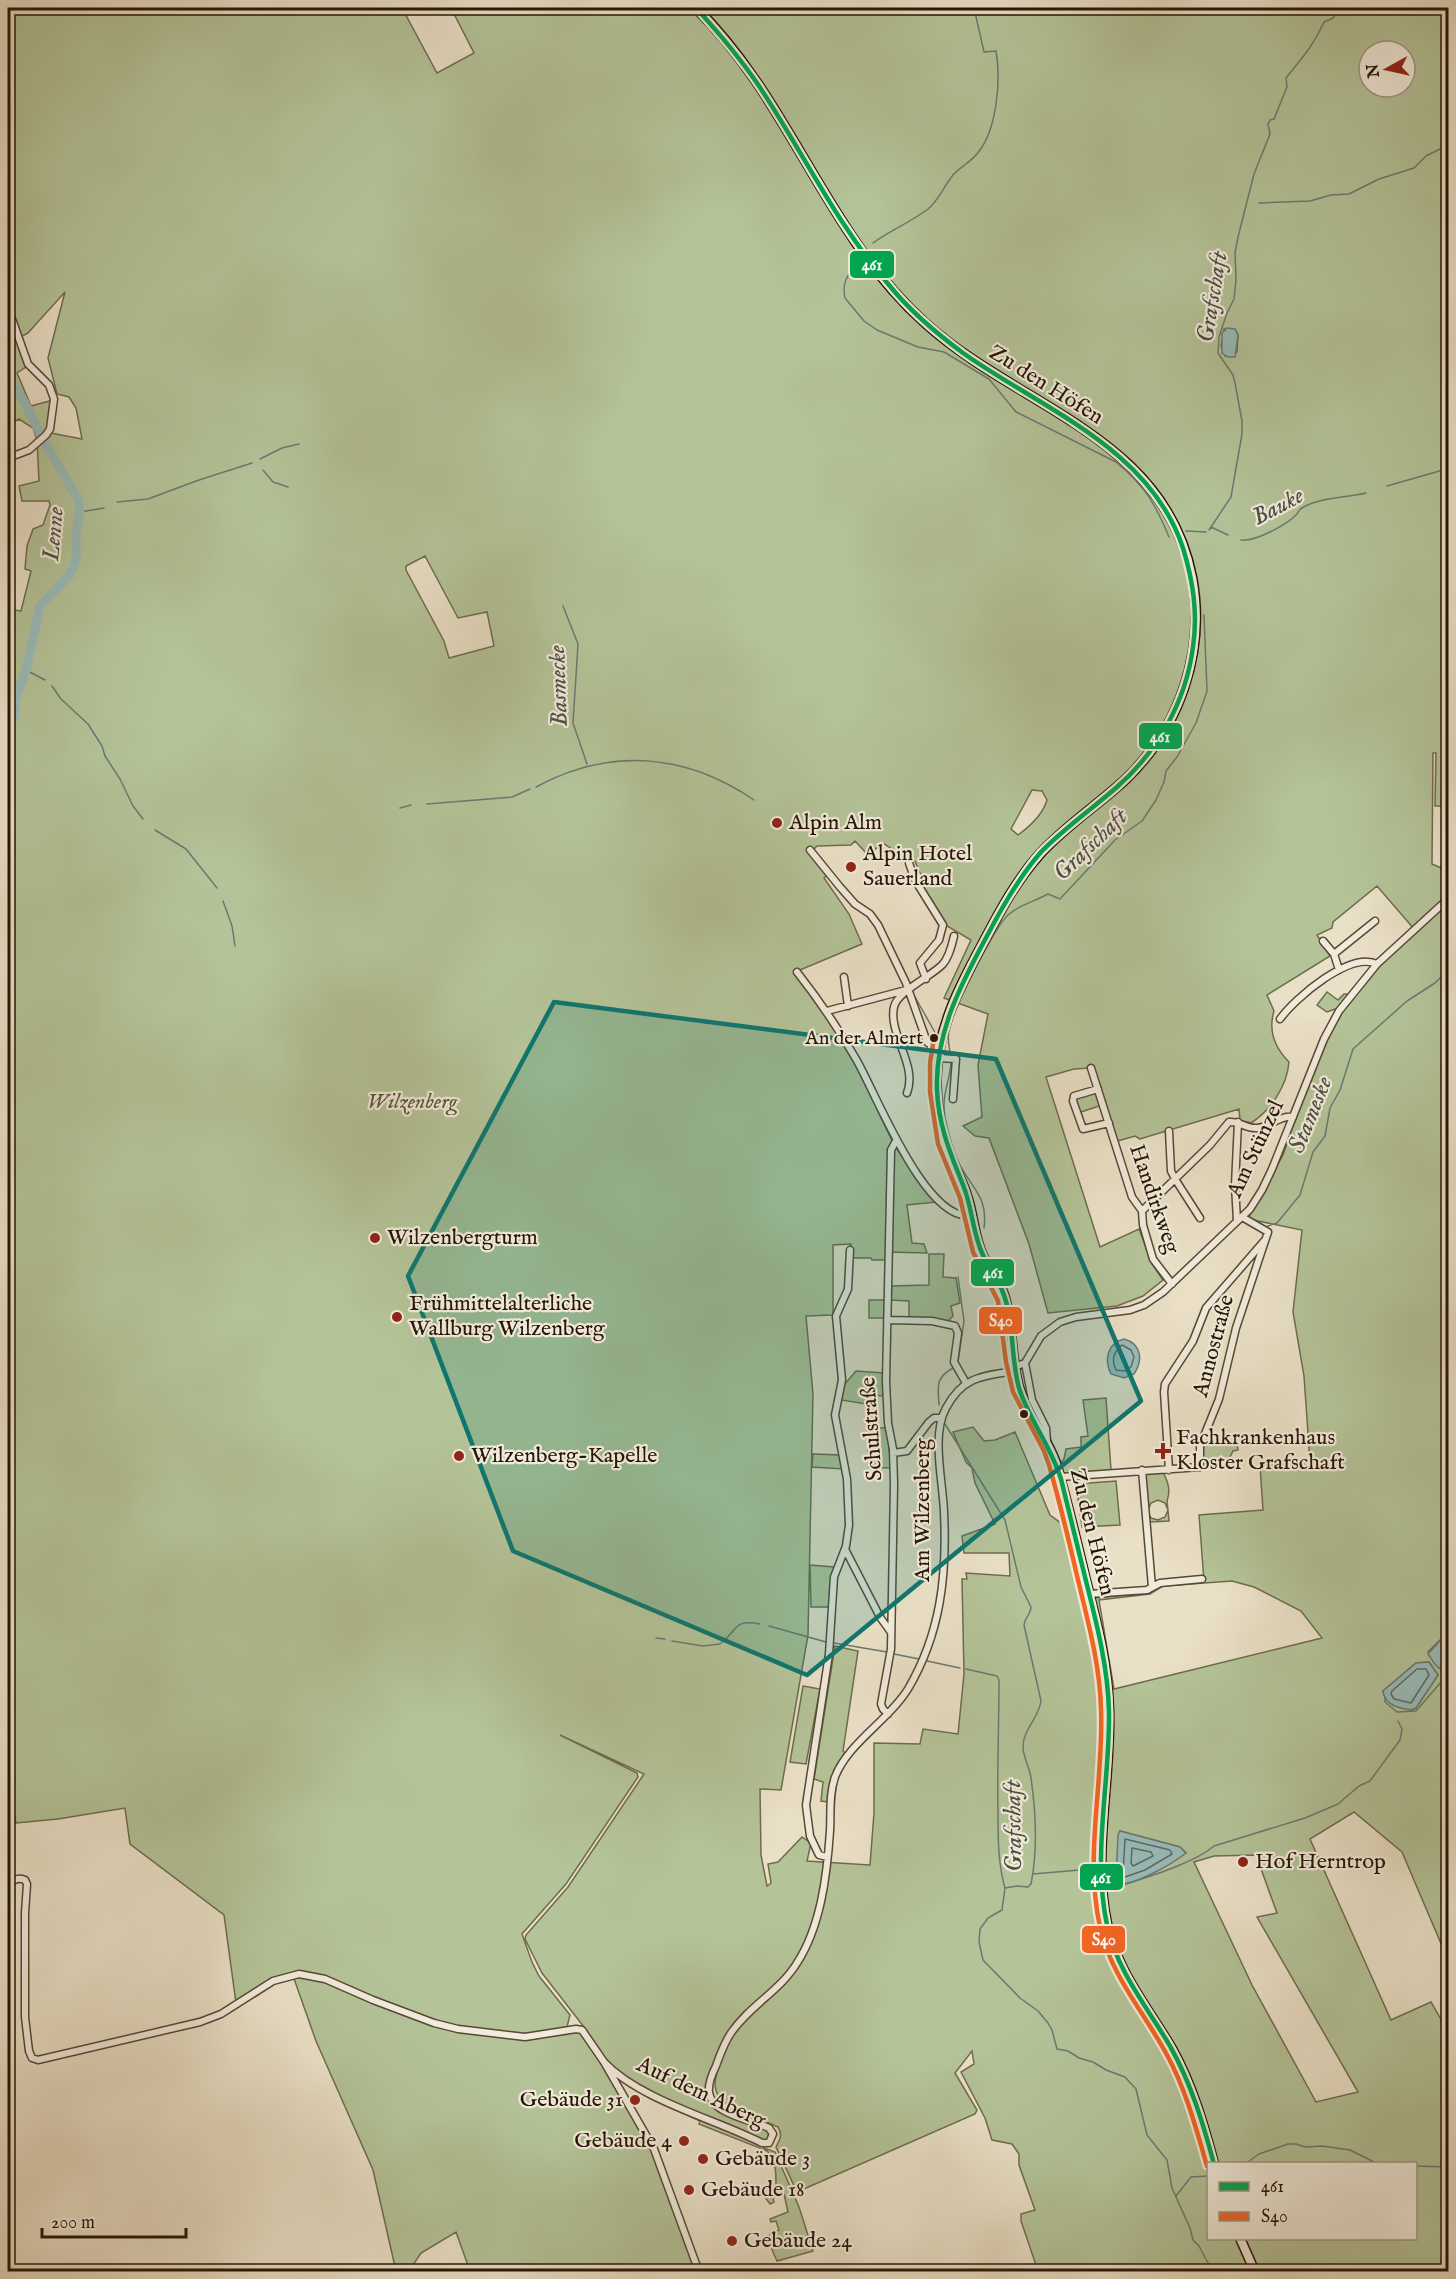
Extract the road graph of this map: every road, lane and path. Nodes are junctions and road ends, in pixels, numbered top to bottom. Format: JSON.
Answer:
{"nodes":[{"id":1,"x":696,"y":8,"type":"edge"},
{"id":2,"x":12,"y":319,"type":"dead end"},
{"id":3,"x":8,"y":458,"type":"edge"},
{"id":4,"x":810,"y":850,"type":"dead end"},
{"id":5,"x":909,"y":863,"type":"dead end"},
{"id":6,"x":1449,"y":899,"type":"edge"},
{"id":7,"x":1375,"y":921,"type":"dead end"},
{"id":8,"x":954,"y":936,"type":"dead end"},
{"id":9,"x":1323,"y":941,"type":"dead end"},
{"id":10,"x":1334,"y":954,"type":"junction"},
{"id":11,"x":1377,"y":964,"type":"junction"},
{"id":12,"x":1339,"y":970,"type":"junction"},
{"id":13,"x":797,"y":972,"type":"dead end"},
{"id":14,"x":844,"y":977,"type":"dead end"},
{"id":15,"x":927,"y":979,"type":"junction"},
{"id":16,"x":909,"y":990,"type":"junction"},
{"id":17,"x":848,"y":1006,"type":"junction"},
{"id":18,"x":827,"y":1011,"type":"junction"},
{"id":19,"x":1280,"y":1019,"type":"dead end"},
{"id":20,"x":945,"y":1057,"type":"junction"},
{"id":21,"x":1091,"y":1068,"type":"dead end"},
{"id":22,"x":1098,"y":1089,"type":"junction"},
{"id":23,"x":907,"y":1093,"type":"dead end"},
{"id":24,"x":953,"y":1099,"type":"dead end"},
{"id":25,"x":1293,"y":1117,"type":"junction"},
{"id":26,"x":1238,"y":1122,"type":"junction"},
{"id":27,"x":1109,"y":1123,"type":"junction"},
{"id":28,"x":1170,"y":1131,"type":"dead end"},
{"id":29,"x":896,"y":1141,"type":"junction"},
{"id":30,"x":1174,"y":1179,"type":"junction"},
{"id":31,"x":1142,"y":1211,"type":"junction"},
{"id":32,"x":972,"y":1215,"type":"junction"},
{"id":33,"x":1200,"y":1218,"type":"dead end"},
{"id":34,"x":1240,"y":1219,"type":"junction"},
{"id":35,"x":1266,"y":1238,"type":"junction"},
{"id":36,"x":850,"y":1250,"type":"dead end"},
{"id":37,"x":1172,"y":1284,"type":"junction"},
{"id":38,"x":887,"y":1320,"type":"junction"},
{"id":39,"x":1025,"y":1363,"type":"junction"},
{"id":40,"x":1014,"y":1369,"type":"junction"},
{"id":41,"x":966,"y":1383,"type":"junction"},
{"id":42,"x":942,"y":1418,"type":"junction"},
{"id":43,"x":1047,"y":1441,"type":"junction"},
{"id":44,"x":893,"y":1454,"type":"junction"},
{"id":45,"x":1142,"y":1470,"type":"junction"},
{"id":46,"x":1169,"y":1470,"type":"junction"},
{"id":47,"x":1060,"y":1477,"type":"junction"},
{"id":48,"x":845,"y":1549,"type":"junction"},
{"id":49,"x":1203,"y":1579,"type":"dead end"},
{"id":50,"x":1152,"y":1587,"type":"junction"},
{"id":51,"x":1089,"y":1594,"type":"junction"},
{"id":52,"x":891,"y":1631,"type":"junction"},
{"id":53,"x":888,"y":1714,"type":"junction"},
{"id":54,"x":827,"y":1857,"type":"junction"},
{"id":55,"x":8,"y":1887,"type":"edge"},
{"id":56,"x":818,"y":1912,"type":"joint"},
{"id":57,"x":604,"y":2062,"type":"junction"},
{"id":58,"x":631,"y":2082,"type":"junction"},
{"id":59,"x":621,"y":2092,"type":"junction"},
{"id":60,"x":1214,"y":2162,"type":"edge"},
{"id":61,"x":1241,"y":2240,"type":"edge"},
{"id":62,"x":699,"y":2271,"type":"edge"},
{"id":63,"x":1255,"y":2271,"type":"edge"}],
"edges":[{"from":1,"to":20,"type":"street","name":"Zu den Höfen"},
{"from":2,"to":3,"type":"street"},
{"from":4,"to":16,"type":"street"},
{"from":5,"to":15,"type":"street"},
{"from":6,"to":11,"type":"street","name":"Am Stünzel"},
{"from":7,"to":10,"type":"street"},
{"from":8,"to":15,"type":"street"},
{"from":9,"to":10,"type":"street"},
{"from":10,"to":12,"type":"street"},
{"from":11,"to":12,"type":"street"},
{"from":11,"to":25,"type":"street","name":"Am Stünzel"},
{"from":12,"to":19,"type":"street"},
{"from":13,"to":18,"type":"street"},
{"from":14,"to":17,"type":"street"},
{"from":15,"to":16,"type":"street"},
{"from":16,"to":17,"type":"street"},
{"from":16,"to":20,"type":"street"},
{"from":16,"to":23,"type":"street"},
{"from":17,"to":18,"type":"street"},
{"from":18,"to":29,"type":"street"},
{"from":20,"to":24,"type":"street"},
{"from":20,"to":32,"type":"street","name":"Zu den Höfen"},
{"from":21,"to":22,"type":"street","name":"Handirkweg"},
{"from":22,"to":27,"type":"street","name":"Handirkweg"},
{"from":22,"to":27,"type":"street","name":"Handirkweg"},
{"from":25,"to":26,"type":"street"},
{"from":25,"to":34,"type":"street","name":"Am Stünzel"},
{"from":26,"to":30,"type":"street"},
{"from":26,"to":34,"type":"street"},
{"from":27,"to":31,"type":"street","name":"Handirkweg"},
{"from":28,"to":30,"type":"street"},
{"from":29,"to":32,"type":"street"},
{"from":29,"to":38,"type":"street","name":"Schulstraße"},
{"from":30,"to":31,"type":"street"},
{"from":30,"to":33,"type":"street"},
{"from":31,"to":37,"type":"street","name":"Handirkweg"},
{"from":32,"to":40,"type":"street","name":"Zu den Höfen"},
{"from":34,"to":35,"type":"street"},
{"from":34,"to":37,"type":"street","name":"Am Stünzel"},
{"from":35,"to":46,"type":"street","name":"Annostraße"},
{"from":35,"to":46,"type":"street","name":"Annostraße"},
{"from":36,"to":48,"type":"street"},
{"from":37,"to":39,"type":"street","name":"Am Stünzel"},
{"from":38,"to":41,"type":"street"},
{"from":38,"to":44,"type":"street","name":"Schulstraße"},
{"from":39,"to":40,"type":"street"},
{"from":39,"to":43,"type":"street"},
{"from":40,"to":41,"type":"street"},
{"from":40,"to":43,"type":"street","name":"Zu den Höfen"},
{"from":41,"to":42,"type":"street","name":"Am Wilzenberg"},
{"from":42,"to":44,"type":"street","name":"Am Wilzenberg"},
{"from":42,"to":53,"type":"street","name":"Am Wilzenberg"},
{"from":43,"to":47,"type":"street","name":"Zu den Höfen"},
{"from":44,"to":52,"type":"street","name":"Schulstraße"},
{"from":45,"to":46,"type":"street","name":"Annostraße"},
{"from":45,"to":47,"type":"street","name":"Annostraße"},
{"from":45,"to":50,"type":"street"},
{"from":47,"to":51,"type":"street","name":"Zu den Höfen"},
{"from":48,"to":52,"type":"street"},
{"from":48,"to":54,"type":"street"},
{"from":49,"to":50,"type":"street"},
{"from":50,"to":51,"type":"street"},
{"from":51,"to":60,"type":"street","name":"Zu den Höfen"},
{"from":52,"to":53,"type":"street","name":"Schulstraße"},
{"from":53,"to":54,"type":"street","name":"Am Wilzenberg"},
{"from":54,"to":56,"type":"street","name":"Am Wilzenberg"},
{"from":55,"to":57,"type":"street"},
{"from":56,"to":58,"type":"street","name":"Auf dem Aberg"},
{"from":57,"to":58,"type":"street","name":"Auf dem Aberg"},
{"from":57,"to":59,"type":"street"},
{"from":58,"to":59,"type":"street"},
{"from":59,"to":62,"type":"street"},
{"from":61,"to":63,"type":"street"}]}
